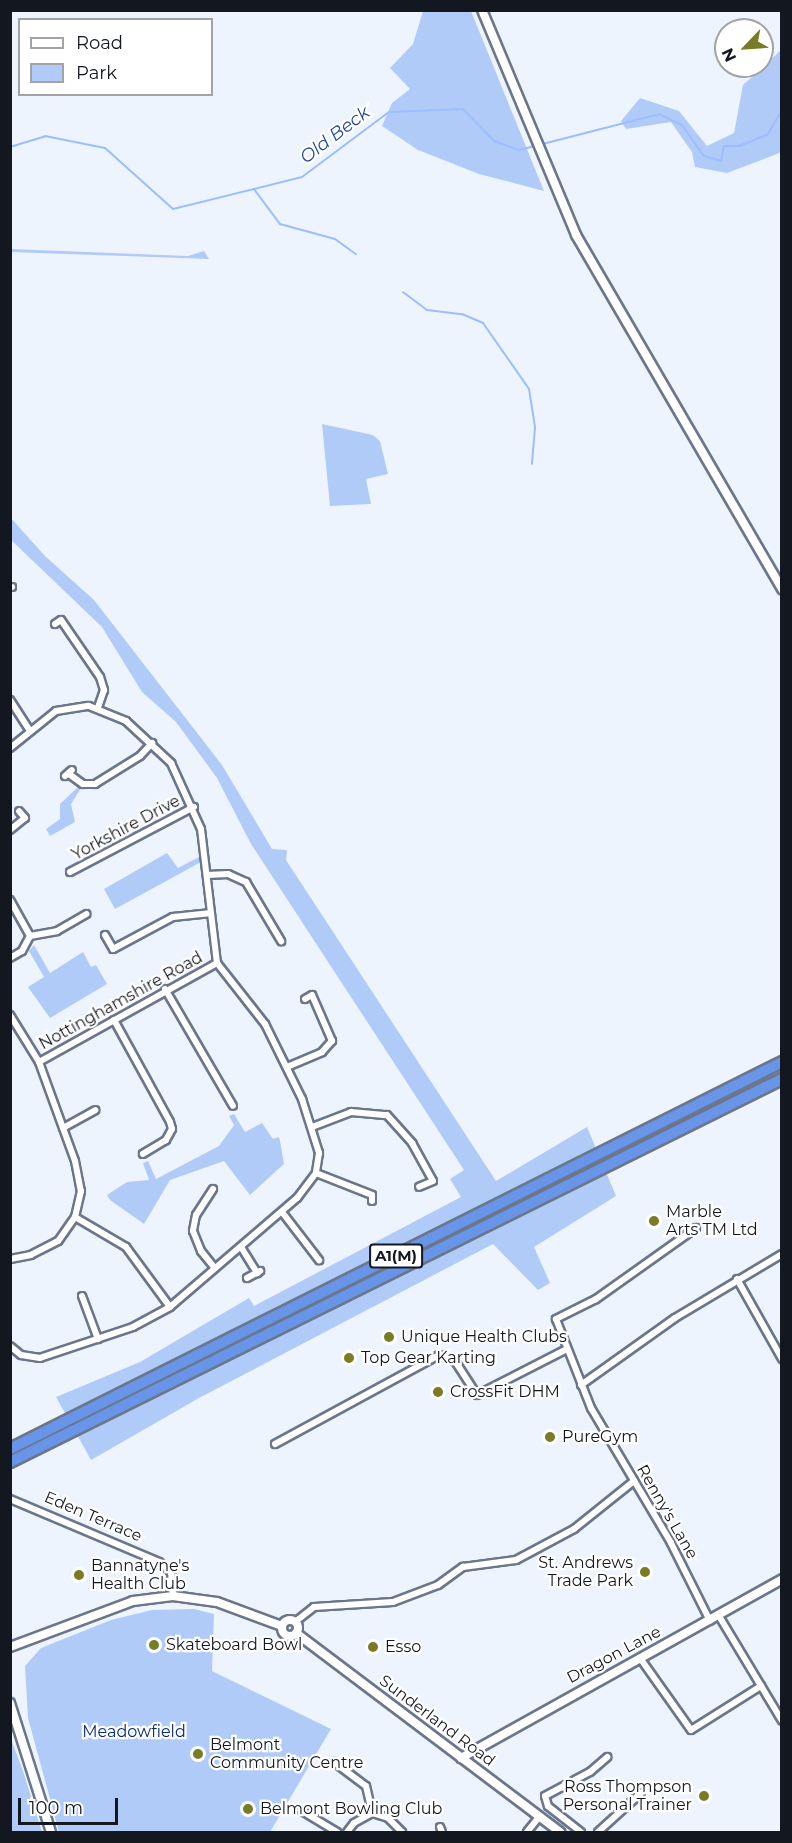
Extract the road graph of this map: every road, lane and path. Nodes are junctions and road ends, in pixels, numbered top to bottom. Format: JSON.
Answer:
{"nodes":[{"id":1,"x":482,"y":10,"type":"edge"},
{"id":2,"x":782,"y":589,"type":"edge"},
{"id":3,"x":55,"y":624,"type":"dead end"},
{"id":4,"x":10,"y":700,"type":"edge"},
{"id":5,"x":98,"y":707,"type":"junction"},
{"id":6,"x":30,"y":731,"type":"junction"},
{"id":7,"x":152,"y":743,"type":"junction"},
{"id":8,"x":10,"y":748,"type":"edge"},
{"id":9,"x":69,"y":773,"type":"dead end"},
{"id":10,"x":194,"y":807,"type":"junction"},
{"id":11,"x":19,"y":811,"type":"dead end"},
{"id":12,"x":10,"y":830,"type":"edge"},
{"id":13,"x":70,"y":872,"type":"dead end"},
{"id":14,"x":207,"y":874,"type":"junction"},
{"id":15,"x":10,"y":900,"type":"edge"},
{"id":16,"x":209,"y":913,"type":"junction"},
{"id":17,"x":87,"y":914,"type":"dead end"},
{"id":18,"x":105,"y":935,"type":"dead end"},
{"id":19,"x":30,"y":936,"type":"junction"},
{"id":20,"x":281,"y":941,"type":"dead end"},
{"id":21,"x":10,"y":958,"type":"edge"},
{"id":22,"x":217,"y":963,"type":"junction"},
{"id":23,"x":165,"y":989,"type":"junction"},
{"id":24,"x":305,"y":999,"type":"dead end"},
{"id":25,"x":10,"y":1015,"type":"edge"},
{"id":26,"x":114,"y":1020,"type":"junction"},
{"id":27,"x":39,"y":1062,"type":"junction"},
{"id":28,"x":782,"y":1062,"type":"edge"},
{"id":29,"x":287,"y":1067,"type":"junction"},
{"id":30,"x":782,"y":1079,"type":"edge"},
{"id":31,"x":233,"y":1106,"type":"dead end"},
{"id":32,"x":95,"y":1110,"type":"dead end"},
{"id":33,"x":63,"y":1128,"type":"junction"},
{"id":34,"x":312,"y":1128,"type":"junction"},
{"id":35,"x":143,"y":1154,"type":"dead end"},
{"id":36,"x":316,"y":1173,"type":"junction"},
{"id":37,"x":420,"y":1187,"type":"dead end"},
{"id":38,"x":213,"y":1189,"type":"dead end"},
{"id":39,"x":217,"y":1196,"type":"dead end"},
{"id":40,"x":208,"y":1197,"type":"junction"},
{"id":41,"x":372,"y":1201,"type":"dead end"},
{"id":42,"x":282,"y":1212,"type":"junction"},
{"id":43,"x":75,"y":1217,"type":"junction"},
{"id":44,"x":696,"y":1228,"type":"dead end"},
{"id":45,"x":241,"y":1247,"type":"junction"},
{"id":46,"x":782,"y":1254,"type":"edge"},
{"id":47,"x":10,"y":1259,"type":"edge"},
{"id":48,"x":319,"y":1260,"type":"dead end"},
{"id":49,"x":215,"y":1268,"type":"junction"},
{"id":50,"x":247,"y":1278,"type":"dead end"},
{"id":51,"x":737,"y":1280,"type":"junction"},
{"id":52,"x":82,"y":1296,"type":"dead end"},
{"id":53,"x":170,"y":1307,"type":"junction"},
{"id":54,"x":98,"y":1339,"type":"junction"},
{"id":55,"x":10,"y":1346,"type":"edge"},
{"id":56,"x":567,"y":1349,"type":"junction"},
{"id":57,"x":17,"y":1352,"type":"junction"},
{"id":58,"x":782,"y":1359,"type":"edge"},
{"id":59,"x":10,"y":1360,"type":"edge"},
{"id":60,"x":581,"y":1385,"type":"junction"},
{"id":61,"x":275,"y":1444,"type":"dead end"},
{"id":62,"x":10,"y":1449,"type":"edge"},
{"id":63,"x":10,"y":1462,"type":"edge"},
{"id":64,"x":634,"y":1481,"type":"junction"},
{"id":65,"x":10,"y":1499,"type":"edge"},
{"id":66,"x":782,"y":1579,"type":"edge"},
{"id":67,"x":172,"y":1596,"type":"junction"},
{"id":68,"x":719,"y":1616,"type":"junction"},
{"id":69,"x":710,"y":1621,"type":"junction"},
{"id":70,"x":295,"y":1622,"type":"junction"},
{"id":71,"x":282,"y":1626,"type":"junction"},
{"id":72,"x":296,"y":1633,"type":"junction"},
{"id":73,"x":10,"y":1647,"type":"edge"},
{"id":74,"x":640,"y":1658,"type":"junction"},
{"id":75,"x":761,"y":1686,"type":"junction"},
{"id":76,"x":10,"y":1703,"type":"edge"},
{"id":77,"x":782,"y":1721,"type":"edge"},
{"id":78,"x":607,"y":1757,"type":"dead end"},
{"id":79,"x":461,"y":1758,"type":"junction"},
{"id":80,"x":334,"y":1762,"type":"dead end"},
{"id":81,"x":641,"y":1793,"type":"dead end"},
{"id":82,"x":302,"y":1810,"type":"dead end"},
{"id":83,"x":372,"y":1813,"type":"junction"},
{"id":84,"x":539,"y":1817,"type":"junction"},
{"id":85,"x":51,"y":1833,"type":"edge"},
{"id":86,"x":337,"y":1833,"type":"edge"},
{"id":87,"x":347,"y":1833,"type":"edge"},
{"id":88,"x":402,"y":1833,"type":"edge"},
{"id":89,"x":527,"y":1833,"type":"edge"},
{"id":90,"x":560,"y":1833,"type":"edge"},
{"id":91,"x":581,"y":1833,"type":"edge"},
{"id":92,"x":598,"y":1833,"type":"edge"}],
"edges":[{"from":1,"to":2,"type":"street"},
{"from":3,"to":5,"type":"street"},
{"from":4,"to":6,"type":"street"},
{"from":5,"to":6,"type":"street"},
{"from":5,"to":7,"type":"street"},
{"from":6,"to":8,"type":"street"},
{"from":7,"to":9,"type":"street"},
{"from":7,"to":10,"type":"street"},
{"from":10,"to":13,"type":"street","name":"Yorkshire Drive"},
{"from":10,"to":14,"type":"street"},
{"from":11,"to":12,"type":"street"},
{"from":14,"to":16,"type":"street"},
{"from":14,"to":20,"type":"street"},
{"from":15,"to":19,"type":"street"},
{"from":16,"to":18,"type":"street"},
{"from":16,"to":22,"type":"street"},
{"from":17,"to":19,"type":"street"},
{"from":19,"to":21,"type":"street"},
{"from":22,"to":23,"type":"street","name":"Nottinghamshire Road"},
{"from":22,"to":29,"type":"street"},
{"from":23,"to":26,"type":"street","name":"Nottinghamshire Road"},
{"from":23,"to":31,"type":"street"},
{"from":24,"to":29,"type":"street"},
{"from":25,"to":27,"type":"street"},
{"from":26,"to":27,"type":"street","name":"Nottinghamshire Road"},
{"from":26,"to":35,"type":"street"},
{"from":27,"to":33,"type":"street"},
{"from":28,"to":62,"type":"highway","number":"A1(M)"},
{"from":29,"to":34,"type":"street"},
{"from":30,"to":63,"type":"highway","number":"A1(M)"},
{"from":32,"to":33,"type":"street"},
{"from":33,"to":43,"type":"street"},
{"from":34,"to":36,"type":"street"},
{"from":34,"to":37,"type":"street"},
{"from":36,"to":41,"type":"street"},
{"from":36,"to":42,"type":"street"},
{"from":38,"to":40,"type":"street"},
{"from":39,"to":40,"type":"street"},
{"from":40,"to":49,"type":"street"},
{"from":42,"to":45,"type":"street"},
{"from":42,"to":48,"type":"street"},
{"from":43,"to":47,"type":"street"},
{"from":43,"to":53,"type":"street"},
{"from":44,"to":56,"type":"street","name":"Renny's Lane"},
{"from":45,"to":49,"type":"street"},
{"from":45,"to":50,"type":"street"},
{"from":46,"to":51,"type":"street"},
{"from":49,"to":53,"type":"street"},
{"from":51,"to":58,"type":"street"},
{"from":51,"to":60,"type":"street"},
{"from":52,"to":54,"type":"street"},
{"from":53,"to":54,"type":"street"},
{"from":54,"to":57,"type":"street"},
{"from":55,"to":57,"type":"street"},
{"from":56,"to":60,"type":"street","name":"Renny's Lane"},
{"from":56,"to":61,"type":"street"},
{"from":57,"to":59,"type":"street"},
{"from":60,"to":64,"type":"street","name":"Renny's Lane"},
{"from":64,"to":69,"type":"street","name":"Renny's Lane"},
{"from":64,"to":70,"type":"street"},
{"from":65,"to":67,"type":"street","name":"Eden Terrace"},
{"from":66,"to":68,"type":"street","name":"Dragon Lane"},
{"from":67,"to":71,"type":"street"},
{"from":67,"to":73,"type":"street"},
{"from":68,"to":69,"type":"street","name":"Dragon Lane"},
{"from":68,"to":75,"type":"street"},
{"from":69,"to":74,"type":"street","name":"Dragon Lane"},
{"from":70,"to":71,"type":"street"},
{"from":70,"to":72,"type":"street"},
{"from":71,"to":72,"type":"street","name":"Sunderland Road"},
{"from":72,"to":79,"type":"street","name":"Sunderland Road"},
{"from":74,"to":75,"type":"street"},
{"from":74,"to":79,"type":"street","name":"Dragon Lane"},
{"from":75,"to":77,"type":"street"},
{"from":76,"to":85,"type":"street"},
{"from":78,"to":91,"type":"street"},
{"from":79,"to":84,"type":"street","name":"Sunderland Road"},
{"from":80,"to":83,"type":"street"},
{"from":81,"to":92,"type":"street"},
{"from":82,"to":86,"type":"street"},
{"from":83,"to":87,"type":"street"},
{"from":83,"to":88,"type":"street"},
{"from":84,"to":89,"type":"street"},
{"from":84,"to":90,"type":"street","name":"Sunderland Road"}]}
